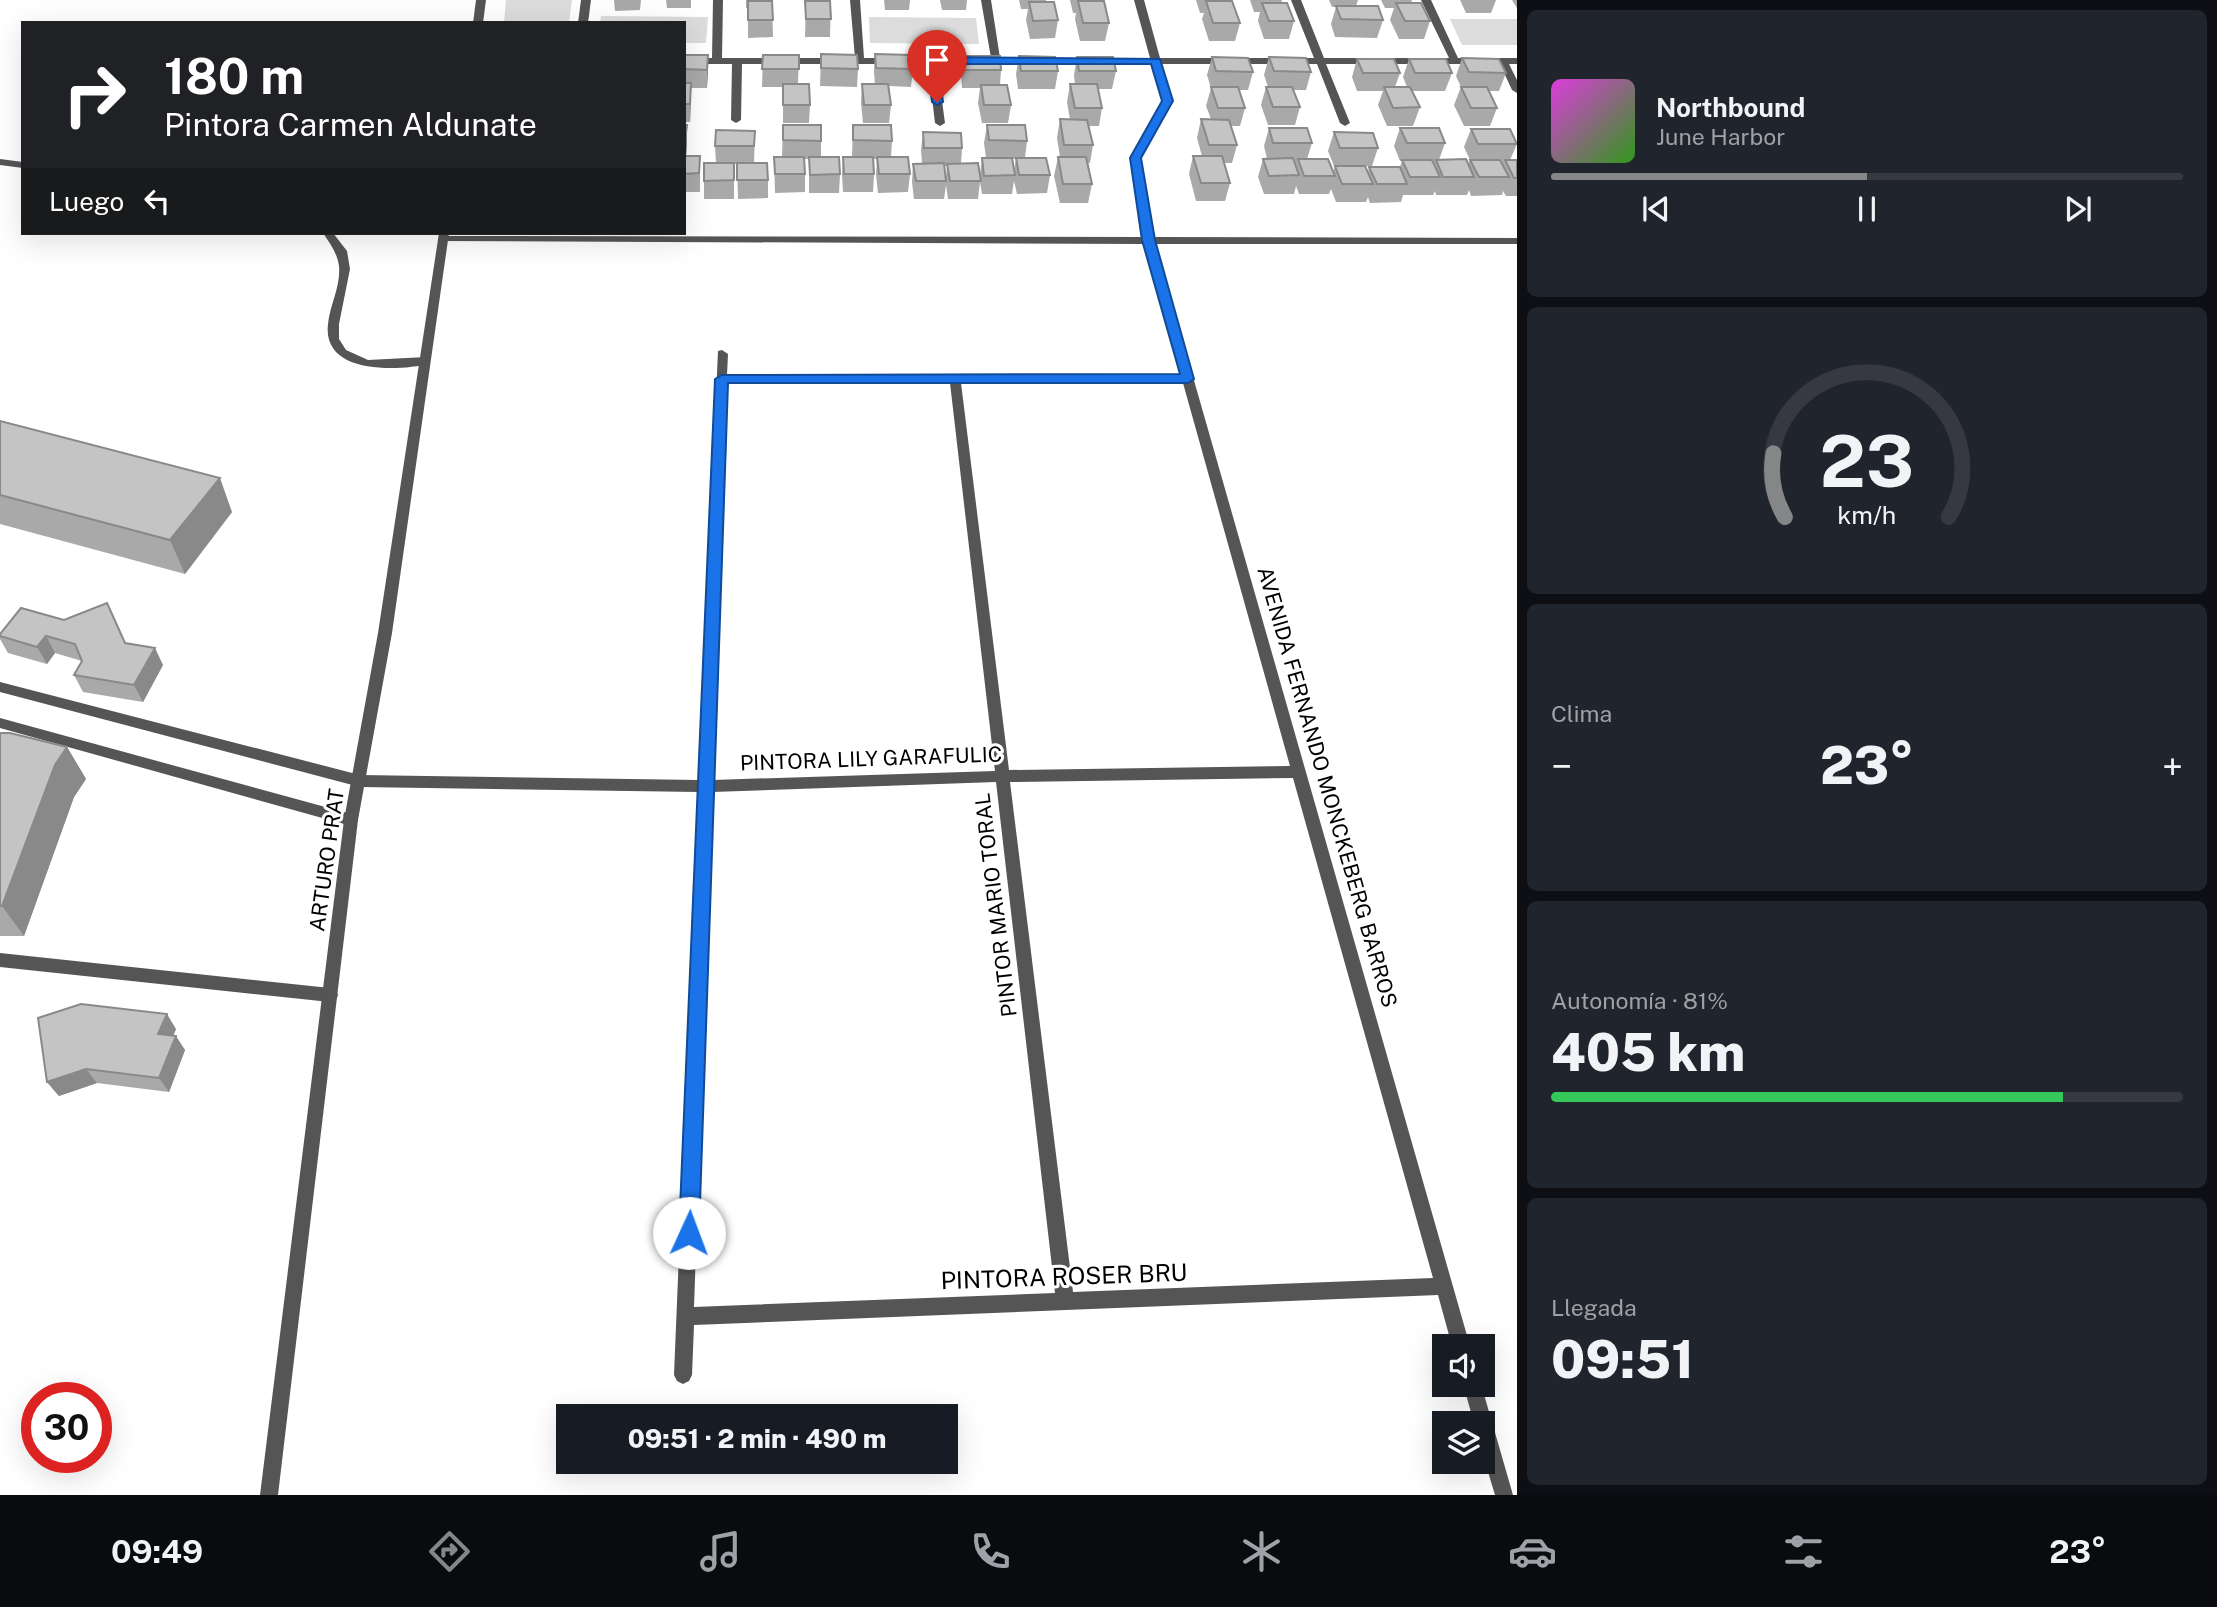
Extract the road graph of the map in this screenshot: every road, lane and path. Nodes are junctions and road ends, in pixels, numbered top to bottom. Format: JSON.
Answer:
{"nodes":[{"id":1,"x":481,"y":0,"type":"edge"},
{"id":2,"x":586,"y":0,"type":"edge"},
{"id":3,"x":718,"y":0,"type":"edge"},
{"id":4,"x":855,"y":0,"type":"edge"},
{"id":5,"x":986,"y":0,"type":"edge"},
{"id":6,"x":1139,"y":0,"type":"edge"},
{"id":7,"x":1296,"y":0,"type":"edge"},
{"id":8,"x":1426,"y":0,"type":"edge"},
{"id":9,"x":478,"y":21,"type":"edge"},
{"id":10,"x":583,"y":21,"type":"edge"},
{"id":11,"x":686,"y":61,"type":"edge"},
{"id":12,"x":717,"y":61,"type":"junction"},
{"id":13,"x":737,"y":61,"type":"junction"},
{"id":14,"x":860,"y":61,"type":"junction"},
{"id":15,"x":932,"y":61,"type":"junction"},
{"id":16,"x":996,"y":61,"type":"junction"},
{"id":17,"x":1156,"y":61,"type":"junction"},
{"id":18,"x":1321,"y":61,"type":"junction"},
{"id":19,"x":1455,"y":61,"type":"junction"},
{"id":20,"x":1503,"y":61,"type":"junction"},
{"id":21,"x":1517,"y":61,"type":"edge"},
{"id":22,"x":1517,"y":90,"type":"edge"},
{"id":23,"x":736,"y":120,"type":"dead end"},
{"id":24,"x":940,"y":123,"type":"dead end"},
{"id":25,"x":1346,"y":123,"type":"dead end"},
{"id":26,"x":0,"y":162,"type":"edge"},
{"id":27,"x":21,"y":165,"type":"edge"},
{"id":28,"x":330,"y":235,"type":"edge"},
{"id":29,"x":443,"y":236,"type":"edge"},
{"id":30,"x":1149,"y":240,"type":"junction"},
{"id":31,"x":1517,"y":241,"type":"edge"},
{"id":32,"x":722,"y":354,"type":"dead end"},
{"id":33,"x":426,"y":361,"type":"junction"},
{"id":34,"x":722,"y":379,"type":"junction"},
{"id":35,"x":955,"y":379,"type":"junction"},
{"id":36,"x":1188,"y":379,"type":"junction"},
{"id":37,"x":0,"y":687,"type":"edge"},
{"id":38,"x":0,"y":723,"type":"edge"},
{"id":39,"x":1299,"y":772,"type":"junction"},
{"id":40,"x":1002,"y":776,"type":"junction"},
{"id":41,"x":360,"y":781,"type":"junction"},
{"id":42,"x":706,"y":786,"type":"junction"},
{"id":43,"x":351,"y":820,"type":"junction"},
{"id":44,"x":0,"y":960,"type":"edge"},
{"id":45,"x":330,"y":995,"type":"junction"},
{"id":46,"x":1444,"y":1286,"type":"junction"},
{"id":47,"x":1065,"y":1301,"type":"junction"},
{"id":48,"x":686,"y":1317,"type":"junction"},
{"id":49,"x":1458,"y":1334,"type":"edge"},
{"id":50,"x":683,"y":1375,"type":"dead end"},
{"id":51,"x":1476,"y":1397,"type":"edge"},
{"id":52,"x":270,"y":1495,"type":"edge"},
{"id":53,"x":1504,"y":1495,"type":"edge"}],
"edges":[{"from":1,"to":9,"type":"street"},
{"from":2,"to":10,"type":"street"},
{"from":3,"to":12,"type":"street"},
{"from":4,"to":14,"type":"street"},
{"from":5,"to":16,"type":"street"},
{"from":6,"to":17,"type":"street","name":"AVENIDA FERNANDO MONCKEBERG BARROS"},
{"from":7,"to":18,"type":"street"},
{"from":8,"to":19,"type":"street"},
{"from":11,"to":12,"type":"street"},
{"from":12,"to":13,"type":"street"},
{"from":13,"to":14,"type":"street"},
{"from":13,"to":23,"type":"street"},
{"from":14,"to":15,"type":"street"},
{"from":15,"to":16,"type":"street"},
{"from":15,"to":24,"type":"street"},
{"from":16,"to":17,"type":"street"},
{"from":17,"to":18,"type":"street"},
{"from":17,"to":30,"type":"street","name":"AVENIDA FERNANDO MONCKEBERG BARROS"},
{"from":18,"to":19,"type":"street"},
{"from":18,"to":25,"type":"street"},
{"from":19,"to":20,"type":"street"},
{"from":20,"to":21,"type":"street"},
{"from":20,"to":22,"type":"street"},
{"from":26,"to":27,"type":"street"},
{"from":28,"to":33,"type":"street"},
{"from":29,"to":30,"type":"street"},
{"from":29,"to":33,"type":"street","name":"ARTURO PRAT"},
{"from":30,"to":31,"type":"street"},
{"from":30,"to":36,"type":"street","name":"AVENIDA FERNANDO MONCKEBERG BARROS"},
{"from":32,"to":34,"type":"street"},
{"from":33,"to":41,"type":"street","name":"ARTURO PRAT"},
{"from":34,"to":35,"type":"street"},
{"from":34,"to":42,"type":"street"},
{"from":35,"to":36,"type":"street"},
{"from":35,"to":40,"type":"street","name":"PINTOR MARIO TORAL"},
{"from":36,"to":39,"type":"street","name":"AVENIDA FERNANDO MONCKEBERG BARROS"},
{"from":37,"to":41,"type":"street","name":"PINTORA LILY GARAFULIC"},
{"from":38,"to":43,"type":"street"},
{"from":39,"to":40,"type":"street","name":"PINTORA LILY GARAFULIC"},
{"from":39,"to":46,"type":"street","name":"AVENIDA FERNANDO MONCKEBERG BARROS"},
{"from":40,"to":42,"type":"street","name":"PINTORA LILY GARAFULIC"},
{"from":40,"to":47,"type":"street","name":"PINTOR MARIO TORAL"},
{"from":41,"to":42,"type":"street","name":"PINTORA LILY GARAFULIC"},
{"from":41,"to":43,"type":"street","name":"ARTURO PRAT"},
{"from":42,"to":48,"type":"street"},
{"from":43,"to":45,"type":"street","name":"ARTURO PRAT"},
{"from":44,"to":45,"type":"street"},
{"from":45,"to":52,"type":"street","name":"ARTURO PRAT"},
{"from":46,"to":47,"type":"street","name":"PINTORA ROSER BRU"},
{"from":46,"to":49,"type":"street","name":"AVENIDA FERNANDO MONCKEBERG BARROS"},
{"from":47,"to":48,"type":"street","name":"PINTORA ROSER BRU"},
{"from":48,"to":50,"type":"street"},
{"from":51,"to":53,"type":"street"}]}
